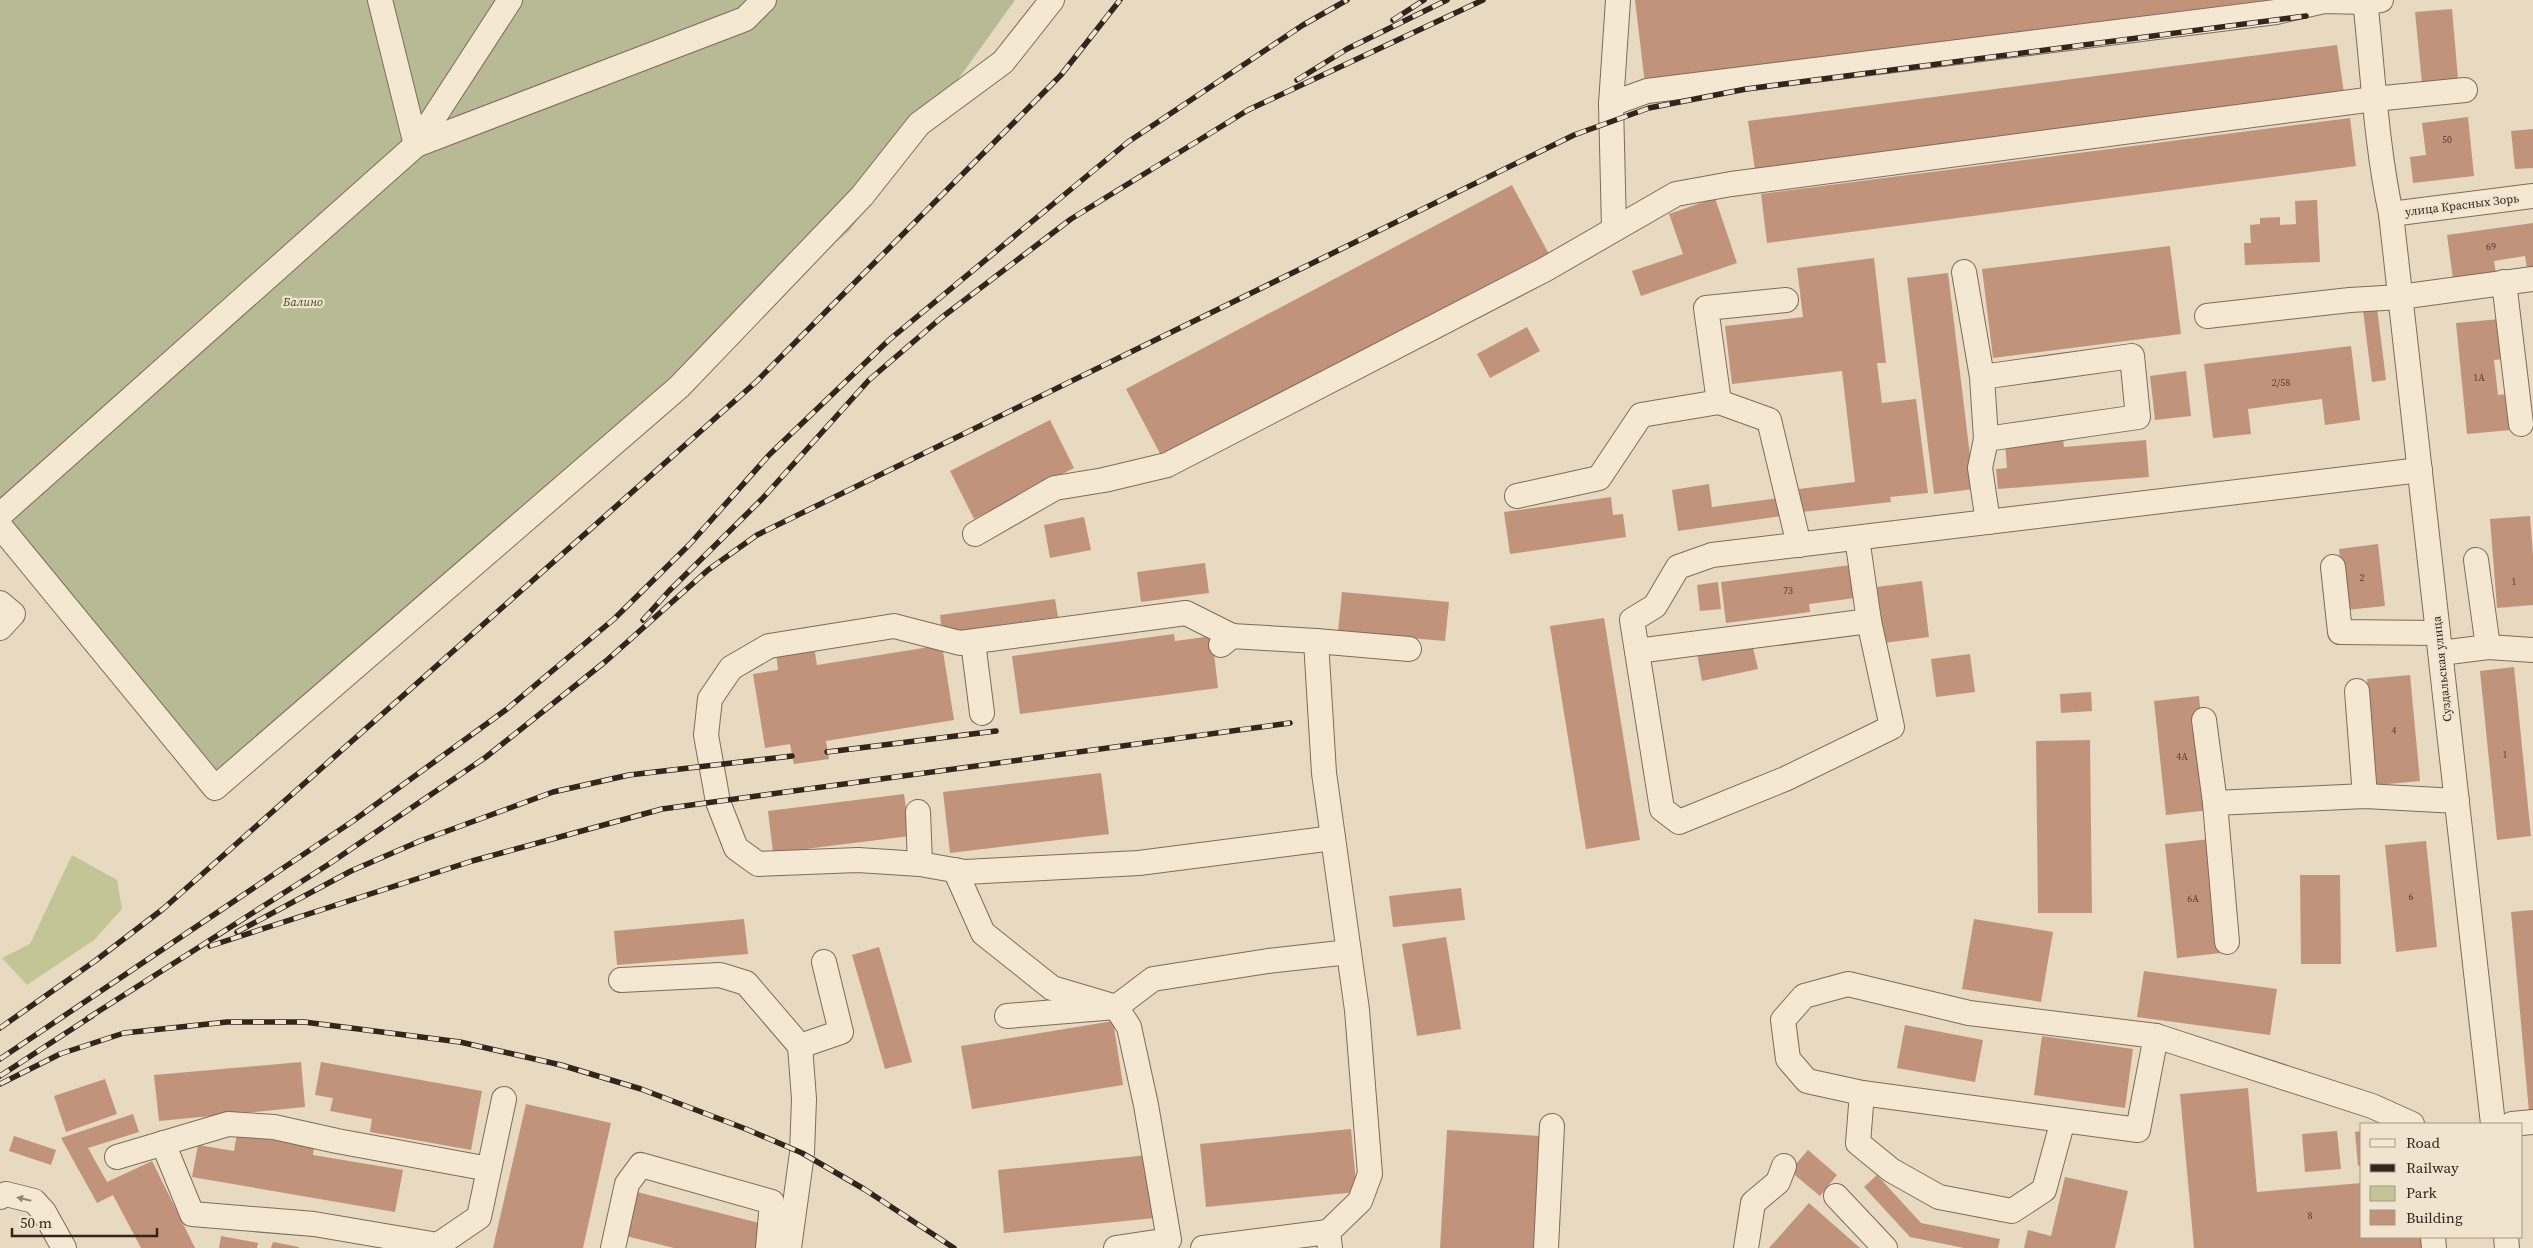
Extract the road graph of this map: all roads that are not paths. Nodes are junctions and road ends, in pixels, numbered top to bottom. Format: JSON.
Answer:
{"nodes":[{"id":1,"x":380,"y":0,"type":"edge"},
{"id":2,"x":510,"y":0,"type":"edge"},
{"id":3,"x":764,"y":0,"type":"edge"},
{"id":4,"x":1052,"y":0,"type":"edge"},
{"id":5,"x":1618,"y":0,"type":"edge"},
{"id":6,"x":2370,"y":1,"type":"edge"},
{"id":7,"x":2465,"y":90,"type":"dead end"},
{"id":8,"x":2374,"y":99,"type":"junction"},
{"id":9,"x":1611,"y":104,"type":"junction"},
{"id":10,"x":416,"y":145,"type":"junction"},
{"id":11,"x":2533,"y":196,"type":"edge"},
{"id":12,"x":2391,"y":214,"type":"junction"},
{"id":13,"x":1614,"y":228,"type":"junction"},
{"id":14,"x":1964,"y":272,"type":"dead end"},
{"id":15,"x":2533,"y":279,"type":"edge"},
{"id":16,"x":2504,"y":282,"type":"junction"},
{"id":17,"x":2400,"y":297,"type":"junction"},
{"id":18,"x":1786,"y":300,"type":"dead end"},
{"id":19,"x":2207,"y":316,"type":"dead end"},
{"id":20,"x":1982,"y":377,"type":"junction"},
{"id":21,"x":1719,"y":402,"type":"junction"},
{"id":22,"x":2521,"y":424,"type":"dead end"},
{"id":23,"x":1986,"y":439,"type":"junction"},
{"id":24,"x":2420,"y":470,"type":"junction"},
{"id":25,"x":1517,"y":496,"type":"dead end"},
{"id":26,"x":0,"y":515,"type":"edge"},
{"id":27,"x":1988,"y":522,"type":"junction"},
{"id":28,"x":0,"y":526,"type":"edge"},
{"id":29,"x":975,"y":534,"type":"dead end"},
{"id":30,"x":1857,"y":538,"type":"junction"},
{"id":31,"x":1799,"y":545,"type":"junction"},
{"id":32,"x":2476,"y":560,"type":"dead end"},
{"id":33,"x":2333,"y":567,"type":"dead end"},
{"id":34,"x":1869,"y":621,"type":"junction"},
{"id":35,"x":1316,"y":641,"type":"junction"},
{"id":36,"x":973,"y":642,"type":"junction"},
{"id":37,"x":2439,"y":643,"type":"junction"},
{"id":38,"x":2488,"y":647,"type":"junction"},
{"id":39,"x":1409,"y":649,"type":"dead end"},
{"id":40,"x":2533,"y":650,"type":"edge"},
{"id":41,"x":1637,"y":651,"type":"junction"},
{"id":42,"x":2357,"y":691,"type":"dead end"},
{"id":43,"x":982,"y":713,"type":"dead end"},
{"id":44,"x":2204,"y":720,"type":"dead end"},
{"id":45,"x":2365,"y":796,"type":"junction"},
{"id":46,"x":2457,"y":801,"type":"junction"},
{"id":47,"x":2214,"y":803,"type":"junction"},
{"id":48,"x":918,"y":812,"type":"dead end"},
{"id":49,"x":1333,"y":838,"type":"junction"},
{"id":50,"x":920,"y":864,"type":"junction"},
{"id":51,"x":955,"y":870,"type":"junction"},
{"id":52,"x":2227,"y":942,"type":"dead end"},
{"id":53,"x":1349,"y":952,"type":"junction"},
{"id":54,"x":824,"y":962,"type":"dead end"},
{"id":55,"x":621,"y":980,"type":"dead end"},
{"id":56,"x":1116,"y":1007,"type":"junction"},
{"id":57,"x":1008,"y":1016,"type":"dead end"},
{"id":58,"x":2156,"y":1036,"type":"junction"},
{"id":59,"x":800,"y":1046,"type":"junction"},
{"id":60,"x":1862,"y":1093,"type":"junction"},
{"id":61,"x":504,"y":1099,"type":"dead end"},
{"id":62,"x":2063,"y":1120,"type":"junction"},
{"id":63,"x":2410,"y":1123,"type":"edge"},
{"id":64,"x":2493,"y":1123,"type":"edge"},
{"id":65,"x":1552,"y":1126,"type":"dead end"},
{"id":66,"x":163,"y":1143,"type":"junction"},
{"id":67,"x":116,"y":1157,"type":"dead end"},
{"id":68,"x":1784,"y":1166,"type":"dead end"},
{"id":69,"x":489,"y":1169,"type":"junction"},
{"id":70,"x":1836,"y":1196,"type":"dead end"},
{"id":71,"x":0,"y":1197,"type":"edge"},
{"id":72,"x":1329,"y":1240,"type":"edge"},
{"id":73,"x":1178,"y":1244,"type":"edge"},
{"id":74,"x":437,"y":1246,"type":"edge"},
{"id":75,"x":64,"y":1248,"type":"edge"},
{"id":76,"x":613,"y":1248,"type":"edge"},
{"id":77,"x":768,"y":1248,"type":"edge"},
{"id":78,"x":789,"y":1248,"type":"edge"},
{"id":79,"x":1116,"y":1248,"type":"edge"},
{"id":80,"x":1203,"y":1248,"type":"edge"},
{"id":81,"x":1546,"y":1248,"type":"edge"},
{"id":82,"x":1746,"y":1248,"type":"edge"},
{"id":83,"x":1885,"y":1248,"type":"edge"}],
"edges":[{"from":1,"to":10,"type":"street"},
{"from":2,"to":10,"type":"street"},
{"from":3,"to":10,"type":"street"},
{"from":4,"to":28,"type":"street"},
{"from":5,"to":9,"type":"street"},
{"from":6,"to":8,"type":"street","name":"Суздальская улица"},
{"from":6,"to":9,"type":"street"},
{"from":7,"to":8,"type":"street"},
{"from":8,"to":12,"type":"street","name":"Суздальская улица"},
{"from":8,"to":13,"type":"street"},
{"from":9,"to":13,"type":"street"},
{"from":10,"to":26,"type":"street"},
{"from":11,"to":12,"type":"street","name":"улица Красных Зорь"},
{"from":12,"to":17,"type":"street","name":"Суздальская улица"},
{"from":13,"to":29,"type":"street"},
{"from":14,"to":20,"type":"street"},
{"from":15,"to":16,"type":"street"},
{"from":16,"to":17,"type":"street"},
{"from":16,"to":22,"type":"street"},
{"from":17,"to":19,"type":"street"},
{"from":17,"to":24,"type":"street","name":"Суздальская улица"},
{"from":18,"to":21,"type":"street"},
{"from":20,"to":23,"type":"street"},
{"from":20,"to":23,"type":"street"},
{"from":21,"to":25,"type":"street"},
{"from":21,"to":31,"type":"street"},
{"from":23,"to":27,"type":"street"},
{"from":24,"to":27,"type":"street"},
{"from":24,"to":37,"type":"street","name":"Суздальская улица"},
{"from":27,"to":30,"type":"street"},
{"from":30,"to":31,"type":"street"},
{"from":30,"to":34,"type":"street"},
{"from":31,"to":41,"type":"street"},
{"from":32,"to":38,"type":"street"},
{"from":33,"to":37,"type":"street"},
{"from":34,"to":41,"type":"street"},
{"from":34,"to":41,"type":"street"},
{"from":35,"to":36,"type":"street"},
{"from":35,"to":39,"type":"street"},
{"from":35,"to":49,"type":"street"},
{"from":36,"to":43,"type":"street"},
{"from":36,"to":50,"type":"street"},
{"from":37,"to":38,"type":"street"},
{"from":37,"to":46,"type":"street","name":"Суздальская улица"},
{"from":38,"to":40,"type":"street"},
{"from":42,"to":45,"type":"street"},
{"from":44,"to":47,"type":"street"},
{"from":45,"to":46,"type":"street"},
{"from":45,"to":47,"type":"street"},
{"from":46,"to":64,"type":"street","name":"Суздальская улица"},
{"from":47,"to":52,"type":"street"},
{"from":48,"to":50,"type":"street"},
{"from":49,"to":51,"type":"street"},
{"from":49,"to":53,"type":"street"},
{"from":50,"to":51,"type":"street"},
{"from":51,"to":56,"type":"street"},
{"from":53,"to":56,"type":"street"},
{"from":53,"to":72,"type":"street"},
{"from":54,"to":59,"type":"street"},
{"from":55,"to":59,"type":"street"},
{"from":56,"to":57,"type":"street"},
{"from":56,"to":73,"type":"street"},
{"from":58,"to":60,"type":"street"},
{"from":58,"to":62,"type":"street"},
{"from":58,"to":63,"type":"street"},
{"from":59,"to":78,"type":"street"},
{"from":60,"to":62,"type":"street"},
{"from":60,"to":62,"type":"street"},
{"from":61,"to":69,"type":"street"},
{"from":65,"to":81,"type":"street"},
{"from":66,"to":67,"type":"street"},
{"from":66,"to":69,"type":"street"},
{"from":66,"to":74,"type":"street"},
{"from":68,"to":82,"type":"street"},
{"from":69,"to":74,"type":"street"},
{"from":70,"to":83,"type":"street"},
{"from":75,"to":71,"type":"street","one_way":true},
{"from":72,"to":80,"type":"street"},
{"from":73,"to":79,"type":"street"},
{"from":76,"to":77,"type":"street"}]}
